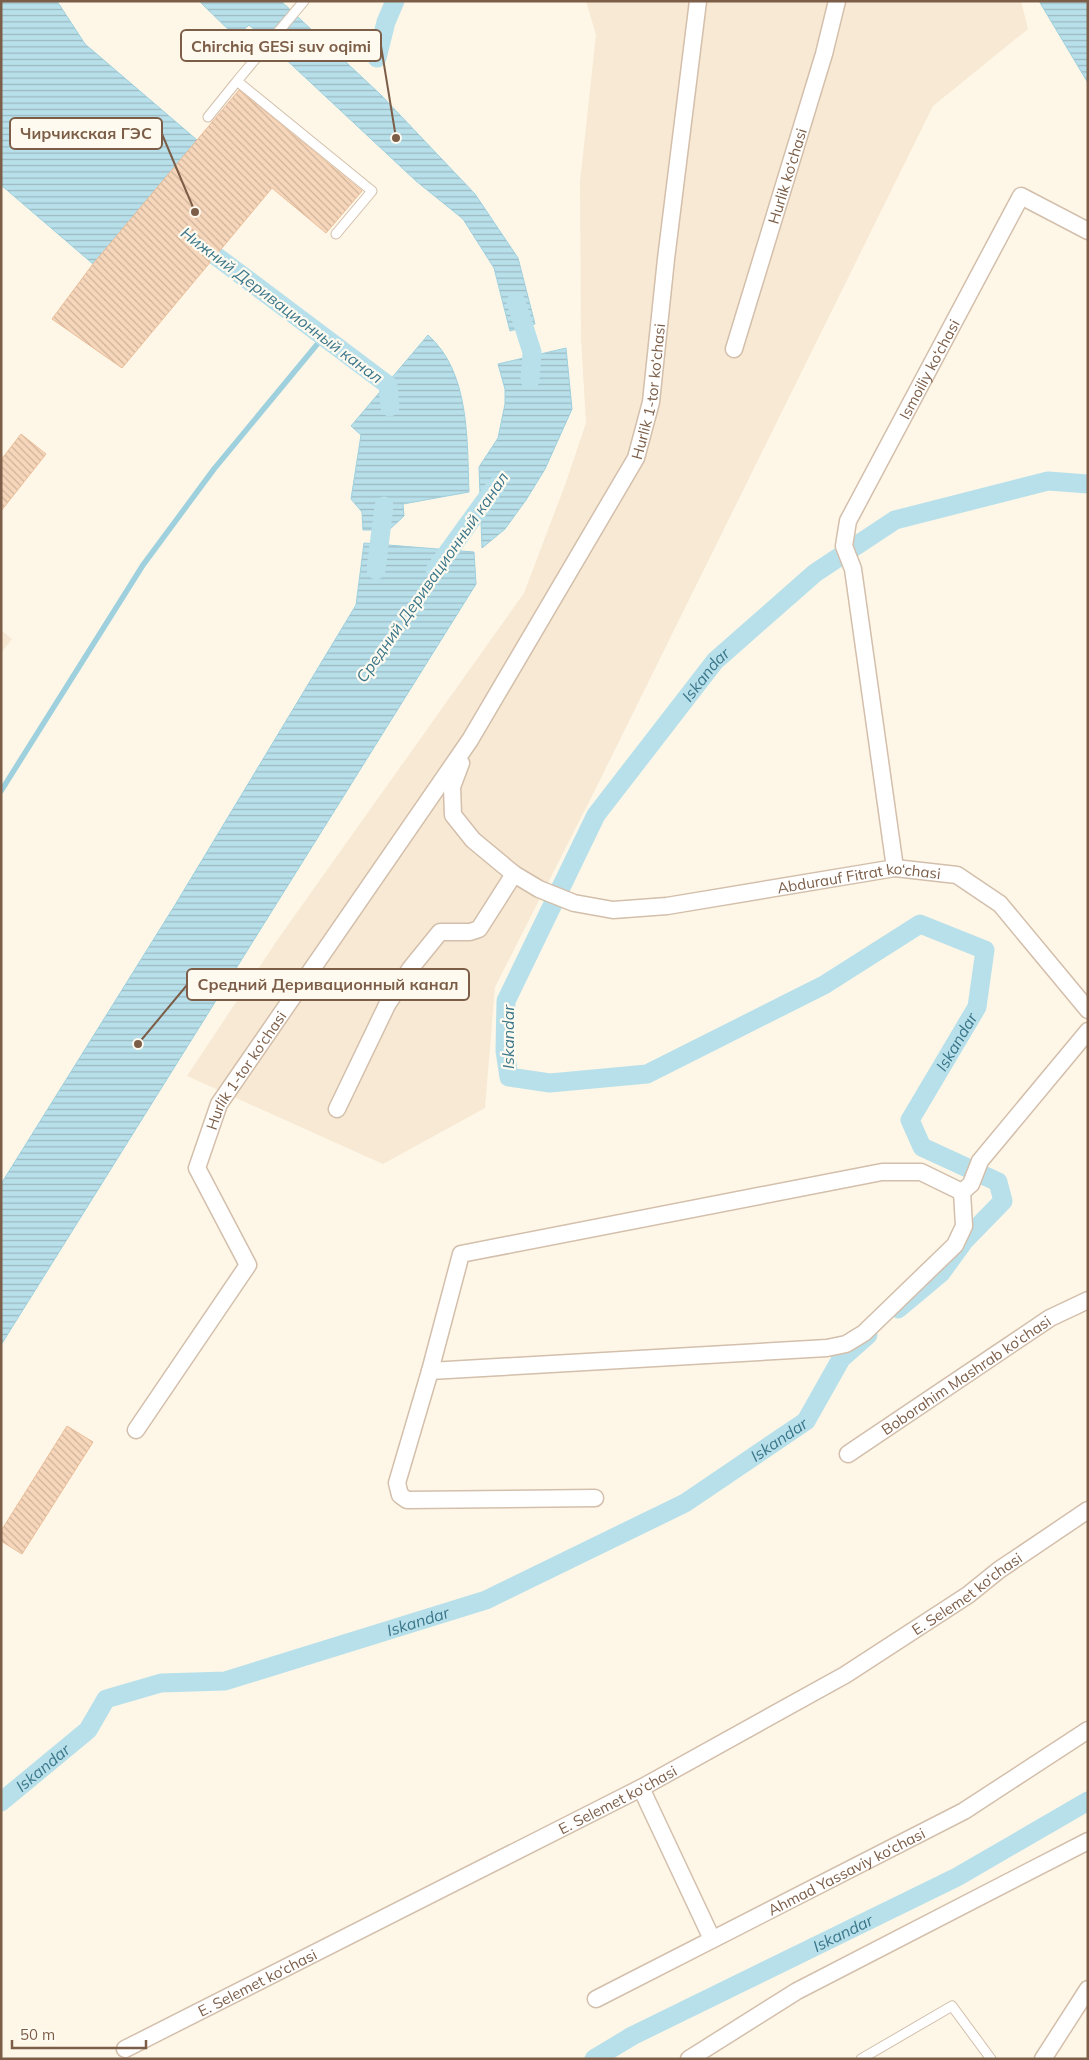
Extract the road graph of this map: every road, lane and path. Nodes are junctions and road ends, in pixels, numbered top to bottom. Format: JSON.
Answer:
{"nodes":[{"id":1,"x":304,"y":1,"type":"edge"},
{"id":2,"x":698,"y":1,"type":"edge"},
{"id":3,"x":837,"y":1,"type":"edge"},
{"id":4,"x":237,"y":81,"type":"junction"},
{"id":5,"x":208,"y":117,"type":"dead end"},
{"id":6,"x":1088,"y":231,"type":"edge"},
{"id":7,"x":336,"y":234,"type":"dead end"},
{"id":8,"x":734,"y":349,"type":"dead end"},
{"id":9,"x":470,"y":740,"type":"junction"},
{"id":10,"x":894,"y":868,"type":"junction"},
{"id":11,"x":514,"y":874,"type":"junction"},
{"id":12,"x":539,"y":889,"type":"joint"},
{"id":13,"x":1088,"y":1010,"type":"edge"},
{"id":14,"x":1088,"y":1031,"type":"edge"},
{"id":15,"x":337,"y":1109,"type":"dead end"},
{"id":16,"x":967,"y":1188,"type":"junction"},
{"id":17,"x":1088,"y":1300,"type":"edge"},
{"id":18,"x":430,"y":1371,"type":"junction"},
{"id":19,"x":136,"y":1430,"type":"dead end"},
{"id":20,"x":848,"y":1454,"type":"dead end"},
{"id":21,"x":595,"y":1498,"type":"dead end"},
{"id":22,"x":1088,"y":1510,"type":"edge"},
{"id":23,"x":1088,"y":1730,"type":"edge"},
{"id":24,"x":641,"y":1788,"type":"junction"},
{"id":25,"x":1088,"y":1841,"type":"edge"},
{"id":26,"x":712,"y":1939,"type":"junction"},
{"id":27,"x":1088,"y":1989,"type":"edge"},
{"id":28,"x":596,"y":1999,"type":"dead end"},
{"id":29,"x":125,"y":2049,"type":"dead end"},
{"id":30,"x":689,"y":2059,"type":"edge"},
{"id":31,"x":861,"y":2059,"type":"edge"},
{"id":32,"x":991,"y":2059,"type":"edge"},
{"id":33,"x":1043,"y":2059,"type":"edge"}],
"edges":[{"from":1,"to":4,"type":"lane"},
{"from":2,"to":9,"type":"street","name":"Hurlik 1-tor ko‘chasi"},
{"from":3,"to":8,"type":"street","name":"Hurlik ko‘chasi"},
{"from":4,"to":5,"type":"lane"},
{"from":4,"to":7,"type":"lane"},
{"from":6,"to":10,"type":"street","name":"Ismoiliy ko‘chasi"},
{"from":9,"to":11,"type":"street","name":"Hurlik 1-tor ko‘chasi"},
{"from":9,"to":19,"type":"street","name":"Hurlik 1-tor ko‘chasi"},
{"from":10,"to":12,"type":"street","name":"Abdurauf Fitrat ko‘chasi"},
{"from":10,"to":13,"type":"street","name":"Abdurauf Fitrat ko‘chasi"},
{"from":11,"to":12,"type":"street","name":"Hurlik 1-tor ko‘chasi"},
{"from":11,"to":15,"type":"street"},
{"from":14,"to":16,"type":"street"},
{"from":16,"to":18,"type":"street"},
{"from":16,"to":18,"type":"street"},
{"from":17,"to":20,"type":"street","name":"Boborahim Mashrab ko‘chasi"},
{"from":18,"to":21,"type":"street"},
{"from":22,"to":24,"type":"street","name":"E. Selemet ko‘chasi"},
{"from":23,"to":26,"type":"street","name":"Ahmad Yassaviy ko‘chasi"},
{"from":24,"to":26,"type":"street"},
{"from":24,"to":29,"type":"street","name":"E. Selemet ko‘chasi"},
{"from":25,"to":30,"type":"street"},
{"from":26,"to":28,"type":"street","name":"Ahmad Yassaviy ko‘chasi"},
{"from":27,"to":33,"type":"street"},
{"from":31,"to":32,"type":"lane"}]}
